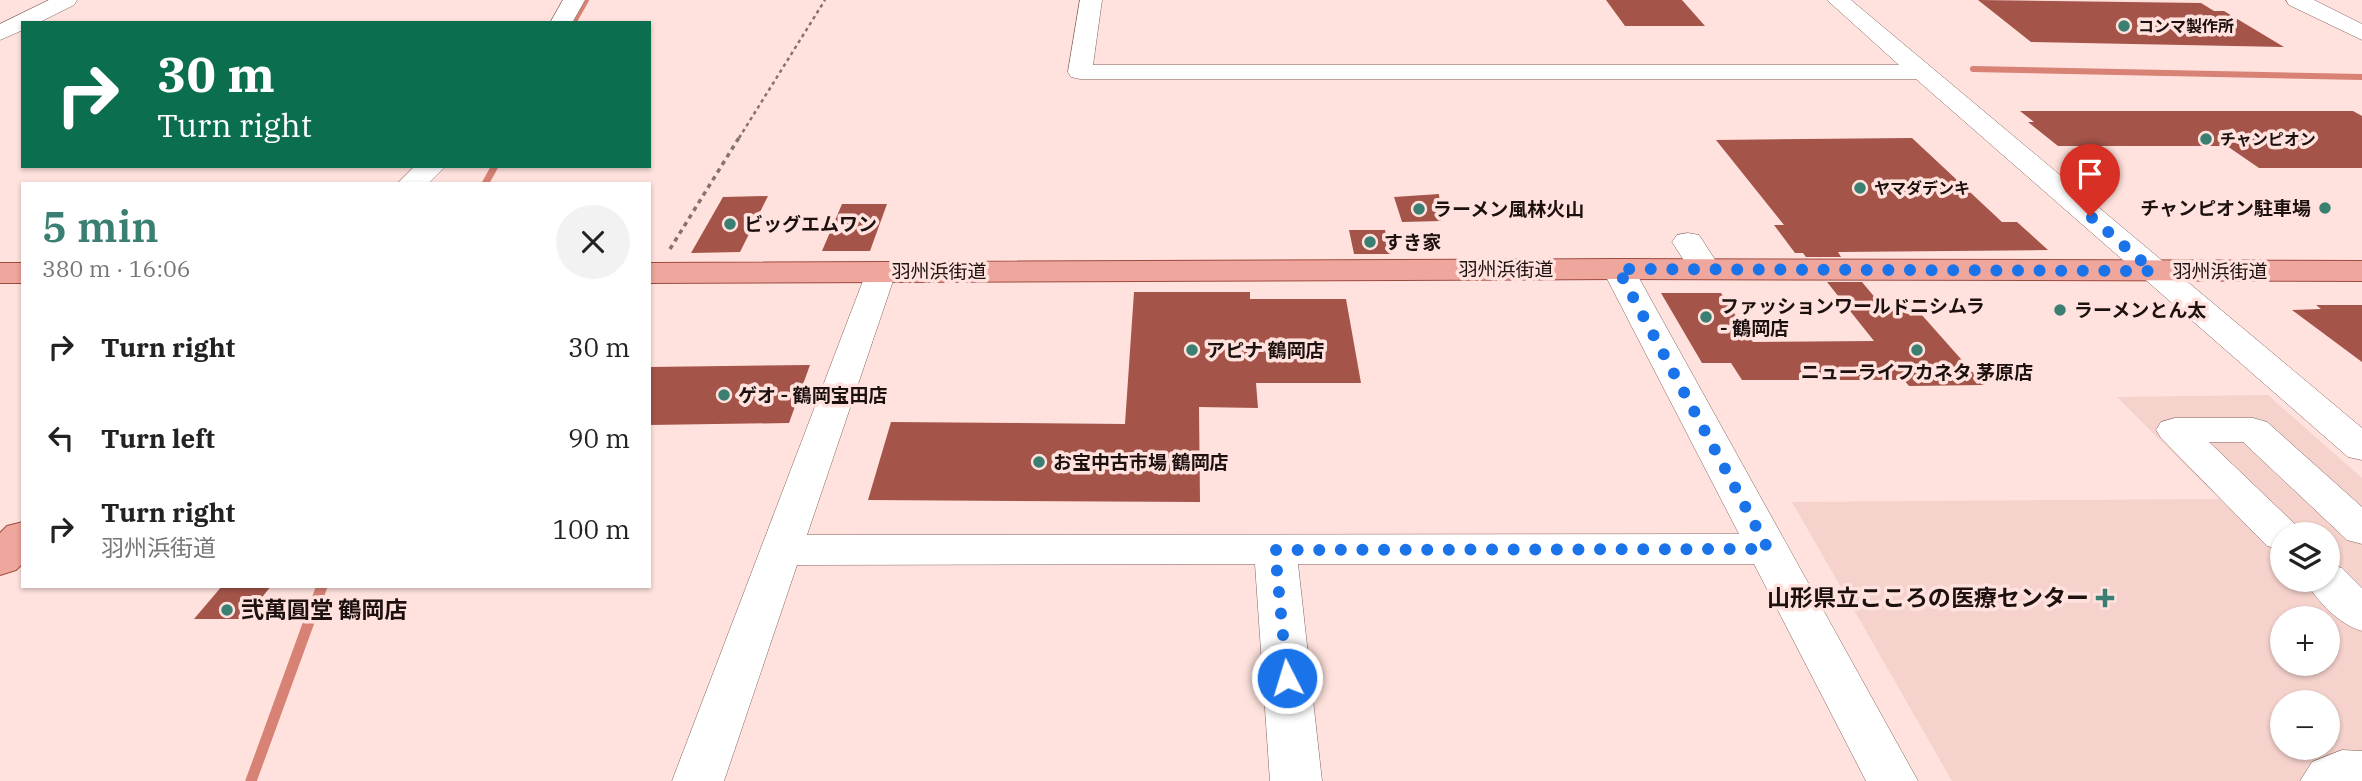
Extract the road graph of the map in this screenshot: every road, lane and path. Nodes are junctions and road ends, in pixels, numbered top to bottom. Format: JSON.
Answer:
{"nodes":[{"id":1,"x":66,"y":0,"type":"edge"},
{"id":2,"x":574,"y":0,"type":"edge"},
{"id":3,"x":825,"y":0,"type":"edge"},
{"id":4,"x":1091,"y":0,"type":"edge"},
{"id":5,"x":1838,"y":0,"type":"edge"},
{"id":6,"x":2297,"y":0,"type":"edge"},
{"id":7,"x":24,"y":21,"type":"edge"},
{"id":8,"x":562,"y":21,"type":"edge"},
{"id":9,"x":21,"y":22,"type":"edge"},
{"id":10,"x":0,"y":33,"type":"edge"},
{"id":11,"x":2362,"y":33,"type":"edge"},
{"id":12,"x":1920,"y":72,"type":"junction"},
{"id":13,"x":430,"y":168,"type":"edge"},
{"id":14,"x":413,"y":182,"type":"edge"},
{"id":15,"x":1618,"y":269,"type":"junction"},
{"id":16,"x":2153,"y":271,"type":"junction"},
{"id":17,"x":2362,"y":271,"type":"edge"},
{"id":18,"x":880,"y":272,"type":"junction"},
{"id":19,"x":0,"y":273,"type":"edge"},
{"id":20,"x":21,"y":273,"type":"edge"},
{"id":21,"x":653,"y":273,"type":"edge"},
{"id":22,"x":2362,"y":448,"type":"edge"},
{"id":23,"x":2270,"y":524,"type":"edge"},
{"id":24,"x":2362,"y":530,"type":"edge"},
{"id":25,"x":21,"y":539,"type":"edge"},
{"id":26,"x":1768,"y":549,"type":"junction"},
{"id":27,"x":780,"y":550,"type":"junction"},
{"id":28,"x":1275,"y":550,"type":"junction"},
{"id":29,"x":0,"y":559,"type":"edge"},
{"id":30,"x":2339,"y":592,"type":"edge"},
{"id":31,"x":2362,"y":615,"type":"edge"},
{"id":32,"x":2362,"y":772,"type":"edge"},
{"id":33,"x":698,"y":781,"type":"edge"},
{"id":34,"x":1296,"y":781,"type":"edge"},
{"id":35,"x":1892,"y":781,"type":"edge"},
{"id":36,"x":2326,"y":781,"type":"edge"}],
"edges":[{"from":1,"to":7,"type":"street"},
{"from":2,"to":8,"type":"street"},
{"from":3,"to":21,"type":"path"},
{"from":4,"to":12,"type":"street"},
{"from":5,"to":12,"type":"street"},
{"from":6,"to":11,"type":"street"},
{"from":9,"to":10,"type":"street"},
{"from":12,"to":16,"type":"street"},
{"from":13,"to":14,"type":"street"},
{"from":15,"to":16,"type":"main road","name":"羽州浜街道"},
{"from":15,"to":18,"type":"main road","name":"羽州浜街道"},
{"from":15,"to":26,"type":"street"},
{"from":16,"to":17,"type":"main road","name":"羽州浜街道"},
{"from":16,"to":22,"type":"street"},
{"from":18,"to":21,"type":"main road","name":"羽州浜街道"},
{"from":18,"to":27,"type":"street"},
{"from":19,"to":20,"type":"main road"},
{"from":23,"to":24,"type":"street"},
{"from":25,"to":29,"type":"main road"},
{"from":26,"to":28,"type":"street"},
{"from":26,"to":35,"type":"street"},
{"from":27,"to":28,"type":"street"},
{"from":27,"to":33,"type":"street"},
{"from":28,"to":34,"type":"street"},
{"from":30,"to":31,"type":"street"},
{"from":32,"to":36,"type":"street"}]}
